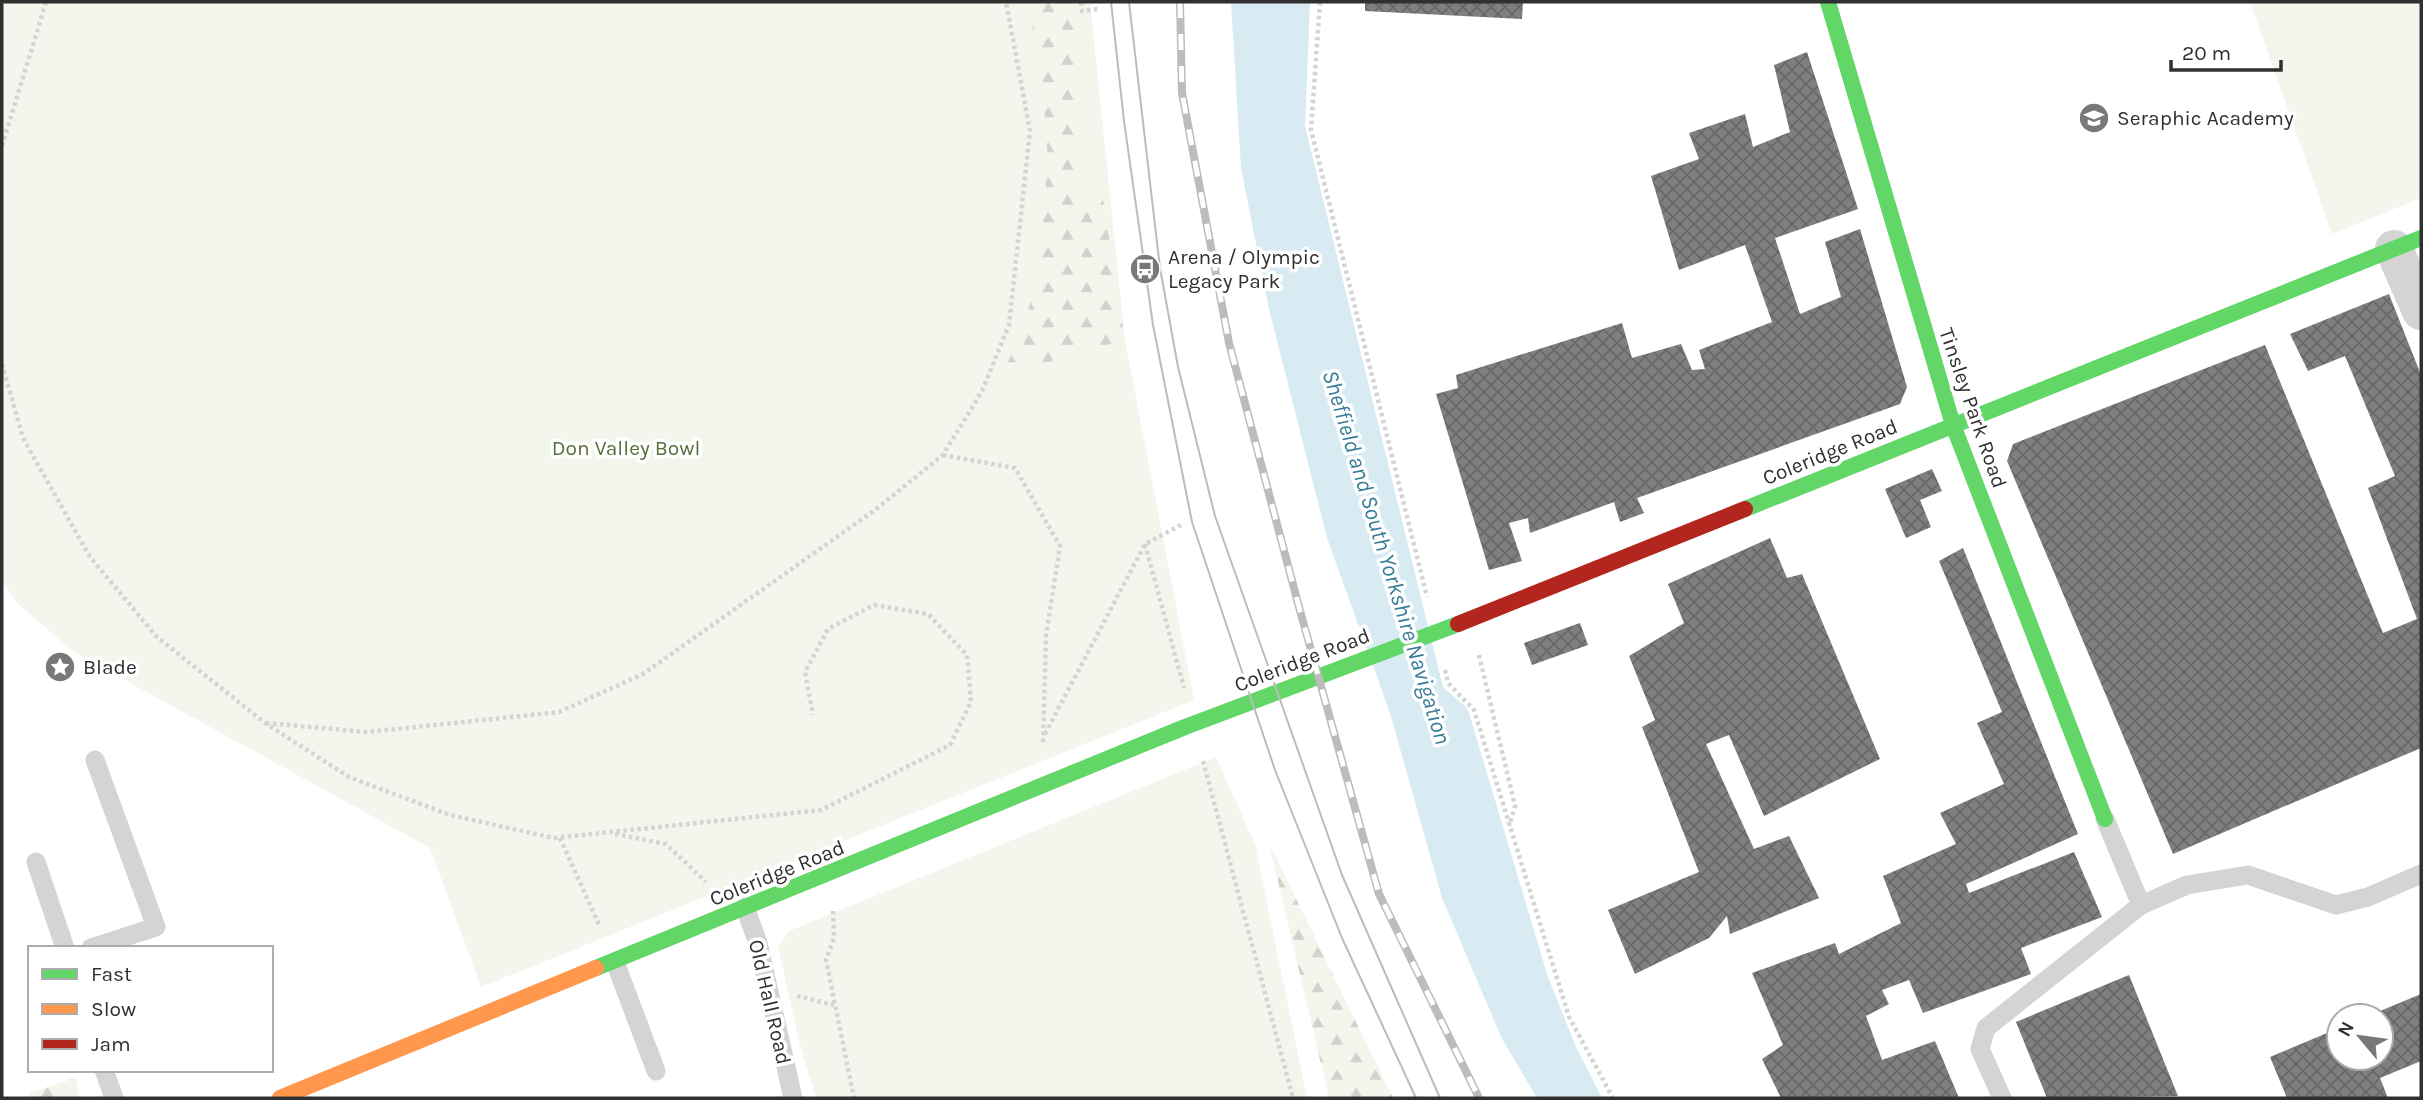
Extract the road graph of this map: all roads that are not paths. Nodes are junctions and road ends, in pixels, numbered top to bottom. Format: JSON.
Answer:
{"nodes":[{"id":1,"x":1828,"y":2,"type":"edge"},
{"id":2,"x":2408,"y":244,"type":"edge"},
{"id":3,"x":2421,"y":311,"type":"edge"},
{"id":4,"x":1953,"y":425,"type":"junction"},
{"id":5,"x":95,"y":760,"type":"dead end"},
{"id":6,"x":2105,"y":819,"type":"joint"},
{"id":7,"x":36,"y":862,"type":"dead end"},
{"id":8,"x":2421,"y":874,"type":"edge"},
{"id":9,"x":2141,"y":905,"type":"junction"},
{"id":10,"x":745,"y":907,"type":"junction"},
{"id":11,"x":64,"y":946,"type":"edge"},
{"id":12,"x":97,"y":946,"type":"edge"},
{"id":13,"x":615,"y":962,"type":"junction"},
{"id":14,"x":656,"y":1071,"type":"dead end"},
{"id":15,"x":105,"y":1072,"type":"edge"},
{"id":16,"x":114,"y":1098,"type":"edge"},
{"id":17,"x":280,"y":1098,"type":"edge"},
{"id":18,"x":793,"y":1098,"type":"edge"},
{"id":19,"x":2002,"y":1098,"type":"edge"}],
"edges":[{"from":1,"to":4,"type":"street","name":"Tinsley Park Road"},
{"from":2,"to":3,"type":"street"},
{"from":2,"to":4,"type":"street","name":"Coleridge Road"},
{"from":4,"to":6,"type":"street","name":"Tinsley Park Road"},
{"from":4,"to":10,"type":"street","name":"Coleridge Road"},
{"from":5,"to":12,"type":"lane"},
{"from":6,"to":9,"type":"lane"},
{"from":7,"to":11,"type":"lane"},
{"from":8,"to":9,"type":"lane"},
{"from":9,"to":19,"type":"lane"},
{"from":10,"to":13,"type":"street","name":"Coleridge Road"},
{"from":10,"to":18,"type":"lane","name":"Old Hall Road"},
{"from":13,"to":14,"type":"lane"},
{"from":13,"to":17,"type":"street","name":"Coleridge Road"},
{"from":15,"to":16,"type":"lane"}]}
